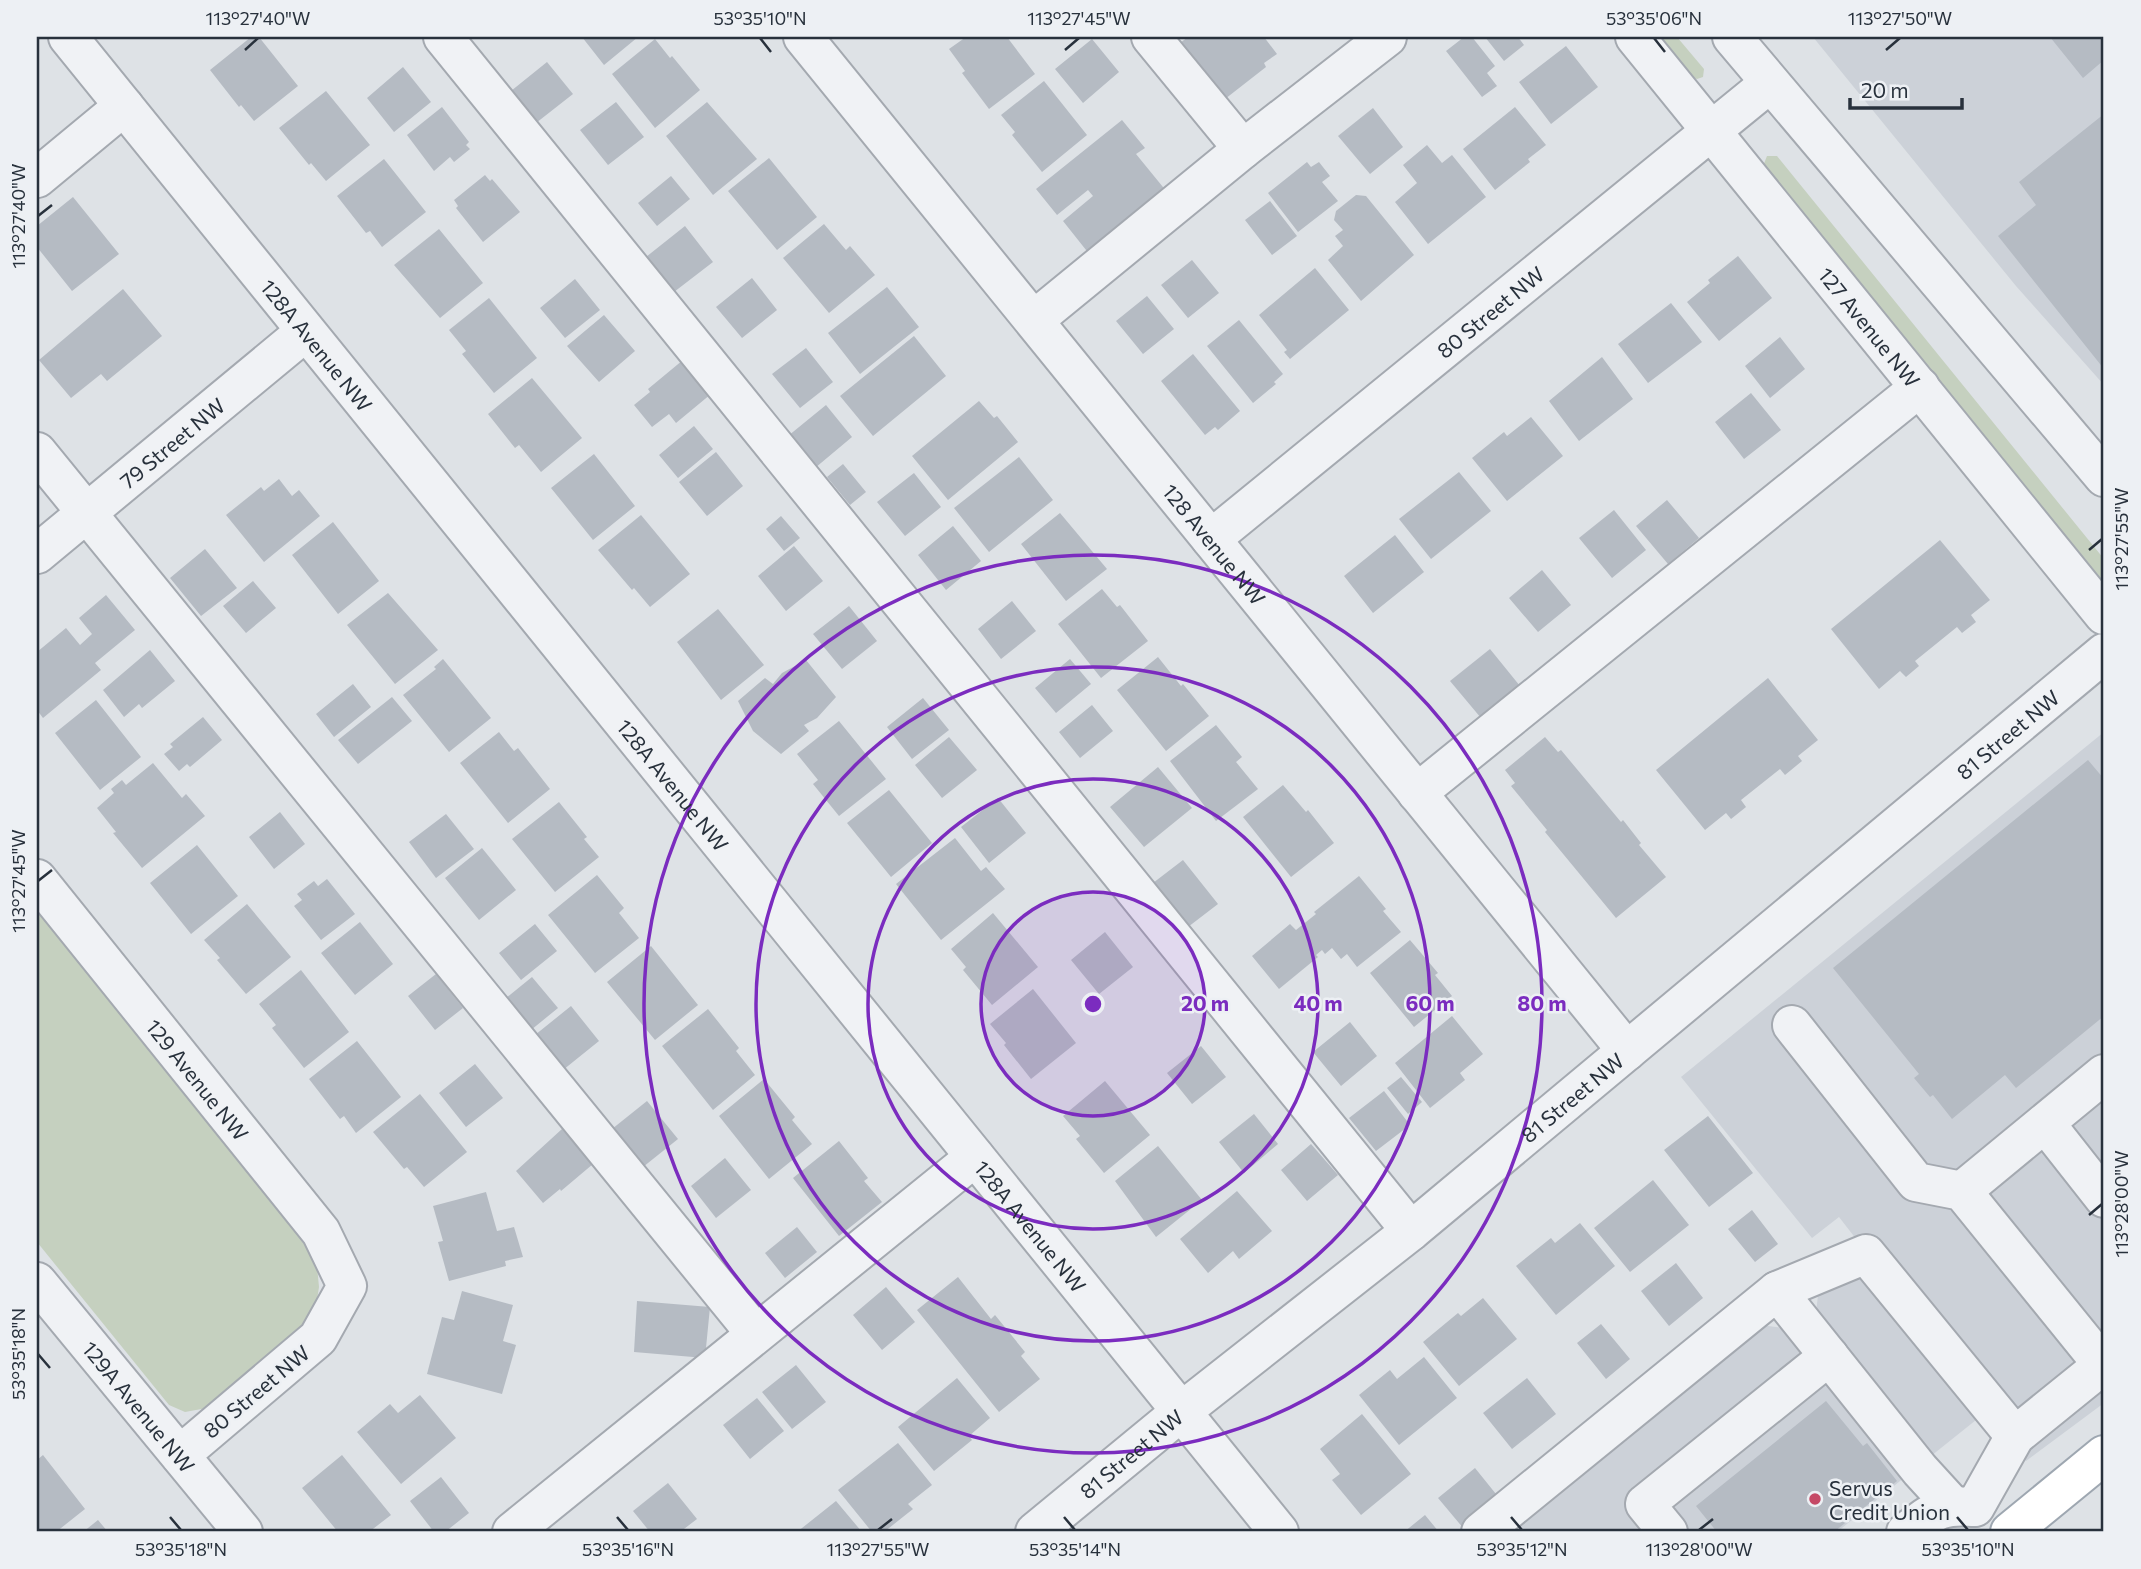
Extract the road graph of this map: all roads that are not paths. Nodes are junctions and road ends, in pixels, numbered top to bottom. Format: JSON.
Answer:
{"nodes":[{"id":1,"x":68,"y":37,"type":"edge"},
{"id":2,"x":443,"y":37,"type":"edge"},
{"id":3,"x":803,"y":37,"type":"edge"},
{"id":4,"x":1152,"y":37,"type":"edge"},
{"id":5,"x":1387,"y":37,"type":"edge"},
{"id":6,"x":1635,"y":37,"type":"edge"},
{"id":7,"x":1732,"y":37,"type":"edge"},
{"id":8,"x":1770,"y":83,"type":"junction"},
{"id":9,"x":124,"y":106,"type":"junction"},
{"id":10,"x":1711,"y":131,"type":"junction"},
{"id":11,"x":1243,"y":149,"type":"junction"},
{"id":12,"x":37,"y":178,"type":"edge"},
{"id":13,"x":1034,"y":320,"type":"junction"},
{"id":14,"x":305,"y":332,"type":"junction"},
{"id":15,"x":1920,"y":387,"type":"junction"},
{"id":16,"x":37,"y":452,"type":"edge"},
{"id":17,"x":2104,"y":477,"type":"edge"},
{"id":18,"x":87,"y":513,"type":"junction"},
{"id":19,"x":1210,"y":539,"type":"junction"},
{"id":20,"x":37,"y":554,"type":"edge"},
{"id":21,"x":2104,"y":615,"type":"edge"},
{"id":22,"x":2104,"y":653,"type":"edge"},
{"id":23,"x":1418,"y":793,"type":"junction"},
{"id":24,"x":37,"y":879,"type":"edge"},
{"id":25,"x":1792,"y":1025,"type":"dead end"},
{"id":26,"x":1627,"y":1051,"type":"junction"},
{"id":27,"x":2104,"y":1074,"type":"edge"},
{"id":28,"x":2045,"y":1123,"type":"junction"},
{"id":29,"x":975,"y":1157,"type":"junction"},
{"id":30,"x":1962,"y":1191,"type":"junction"},
{"id":31,"x":2104,"y":1198,"type":"edge"},
{"id":32,"x":1411,"y":1231,"type":"junction"},
{"id":33,"x":37,"y":1282,"type":"edge"},
{"id":34,"x":347,"y":1286,"type":"joint"},
{"id":35,"x":1777,"y":1290,"type":"junction"},
{"id":36,"x":755,"y":1333,"type":"junction"},
{"id":37,"x":1829,"y":1356,"type":"junction"},
{"id":38,"x":2104,"y":1364,"type":"edge"},
{"id":39,"x":1182,"y":1411,"type":"junction"},
{"id":40,"x":2015,"y":1436,"type":"junction"},
{"id":41,"x":180,"y":1454,"type":"junction"},
{"id":42,"x":2104,"y":1455,"type":"edge"},
{"id":43,"x":1964,"y":1506,"type":"junction"},
{"id":44,"x":243,"y":1532,"type":"edge"},
{"id":45,"x":512,"y":1532,"type":"edge"},
{"id":46,"x":1035,"y":1532,"type":"edge"},
{"id":47,"x":1279,"y":1532,"type":"edge"},
{"id":48,"x":1481,"y":1532,"type":"edge"},
{"id":49,"x":1668,"y":1532,"type":"edge"},
{"id":50,"x":1906,"y":1532,"type":"edge"},
{"id":51,"x":2010,"y":1532,"type":"edge"}],
"edges":[{"from":1,"to":9,"type":"street","name":"128A Avenue NW"},
{"from":2,"to":32,"type":"street"},
{"from":3,"to":13,"type":"street","name":"128 Avenue NW"},
{"from":4,"to":11,"type":"street"},
{"from":5,"to":11,"type":"street"},
{"from":6,"to":10,"type":"street","name":"127 Avenue NW"},
{"from":7,"to":8,"type":"street"},
{"from":8,"to":10,"type":"street","name":"80 Street NW"},
{"from":8,"to":17,"type":"street"},
{"from":9,"to":12,"type":"street"},
{"from":9,"to":14,"type":"street","name":"128A Avenue NW"},
{"from":10,"to":15,"type":"street","name":"127 Avenue NW"},
{"from":10,"to":19,"type":"street","name":"80 Street NW"},
{"from":11,"to":13,"type":"street"},
{"from":13,"to":19,"type":"street","name":"128 Avenue NW"},
{"from":14,"to":18,"type":"street","name":"79 Street NW"},
{"from":14,"to":29,"type":"street","name":"128A Avenue NW"},
{"from":15,"to":21,"type":"street","name":"127 Avenue NW"},
{"from":15,"to":23,"type":"street"},
{"from":16,"to":18,"type":"street"},
{"from":18,"to":20,"type":"street","name":"79 Street NW"},
{"from":18,"to":36,"type":"street"},
{"from":19,"to":23,"type":"street","name":"128 Avenue NW"},
{"from":22,"to":26,"type":"street","name":"81 Street NW"},
{"from":23,"to":26,"type":"street","name":"128 Avenue NW"},
{"from":24,"to":34,"type":"street","name":"129 Avenue NW"},
{"from":25,"to":30,"type":"street"},
{"from":26,"to":32,"type":"street","name":"81 Street NW"},
{"from":27,"to":28,"type":"street"},
{"from":28,"to":30,"type":"street"},
{"from":28,"to":31,"type":"street"},
{"from":29,"to":36,"type":"street"},
{"from":29,"to":39,"type":"street","name":"128A Avenue NW"},
{"from":30,"to":38,"type":"street"},
{"from":32,"to":39,"type":"street","name":"81 Street NW"},
{"from":33,"to":41,"type":"street","name":"129A Avenue NW"},
{"from":34,"to":41,"type":"street","name":"80 Street NW"},
{"from":35,"to":37,"type":"street"},
{"from":35,"to":40,"type":"street"},
{"from":35,"to":48,"type":"street"},
{"from":36,"to":45,"type":"street"},
{"from":37,"to":43,"type":"street"},
{"from":37,"to":49,"type":"street"},
{"from":38,"to":40,"type":"street"},
{"from":39,"to":46,"type":"street","name":"81 Street NW"},
{"from":39,"to":47,"type":"street","name":"128A Avenue NW"},
{"from":40,"to":43,"type":"street"},
{"from":41,"to":44,"type":"street","name":"129A Avenue NW"},
{"from":42,"to":51,"type":"main road"},
{"from":43,"to":50,"type":"street"},
{"from":43,"to":51,"type":"street"}]}
